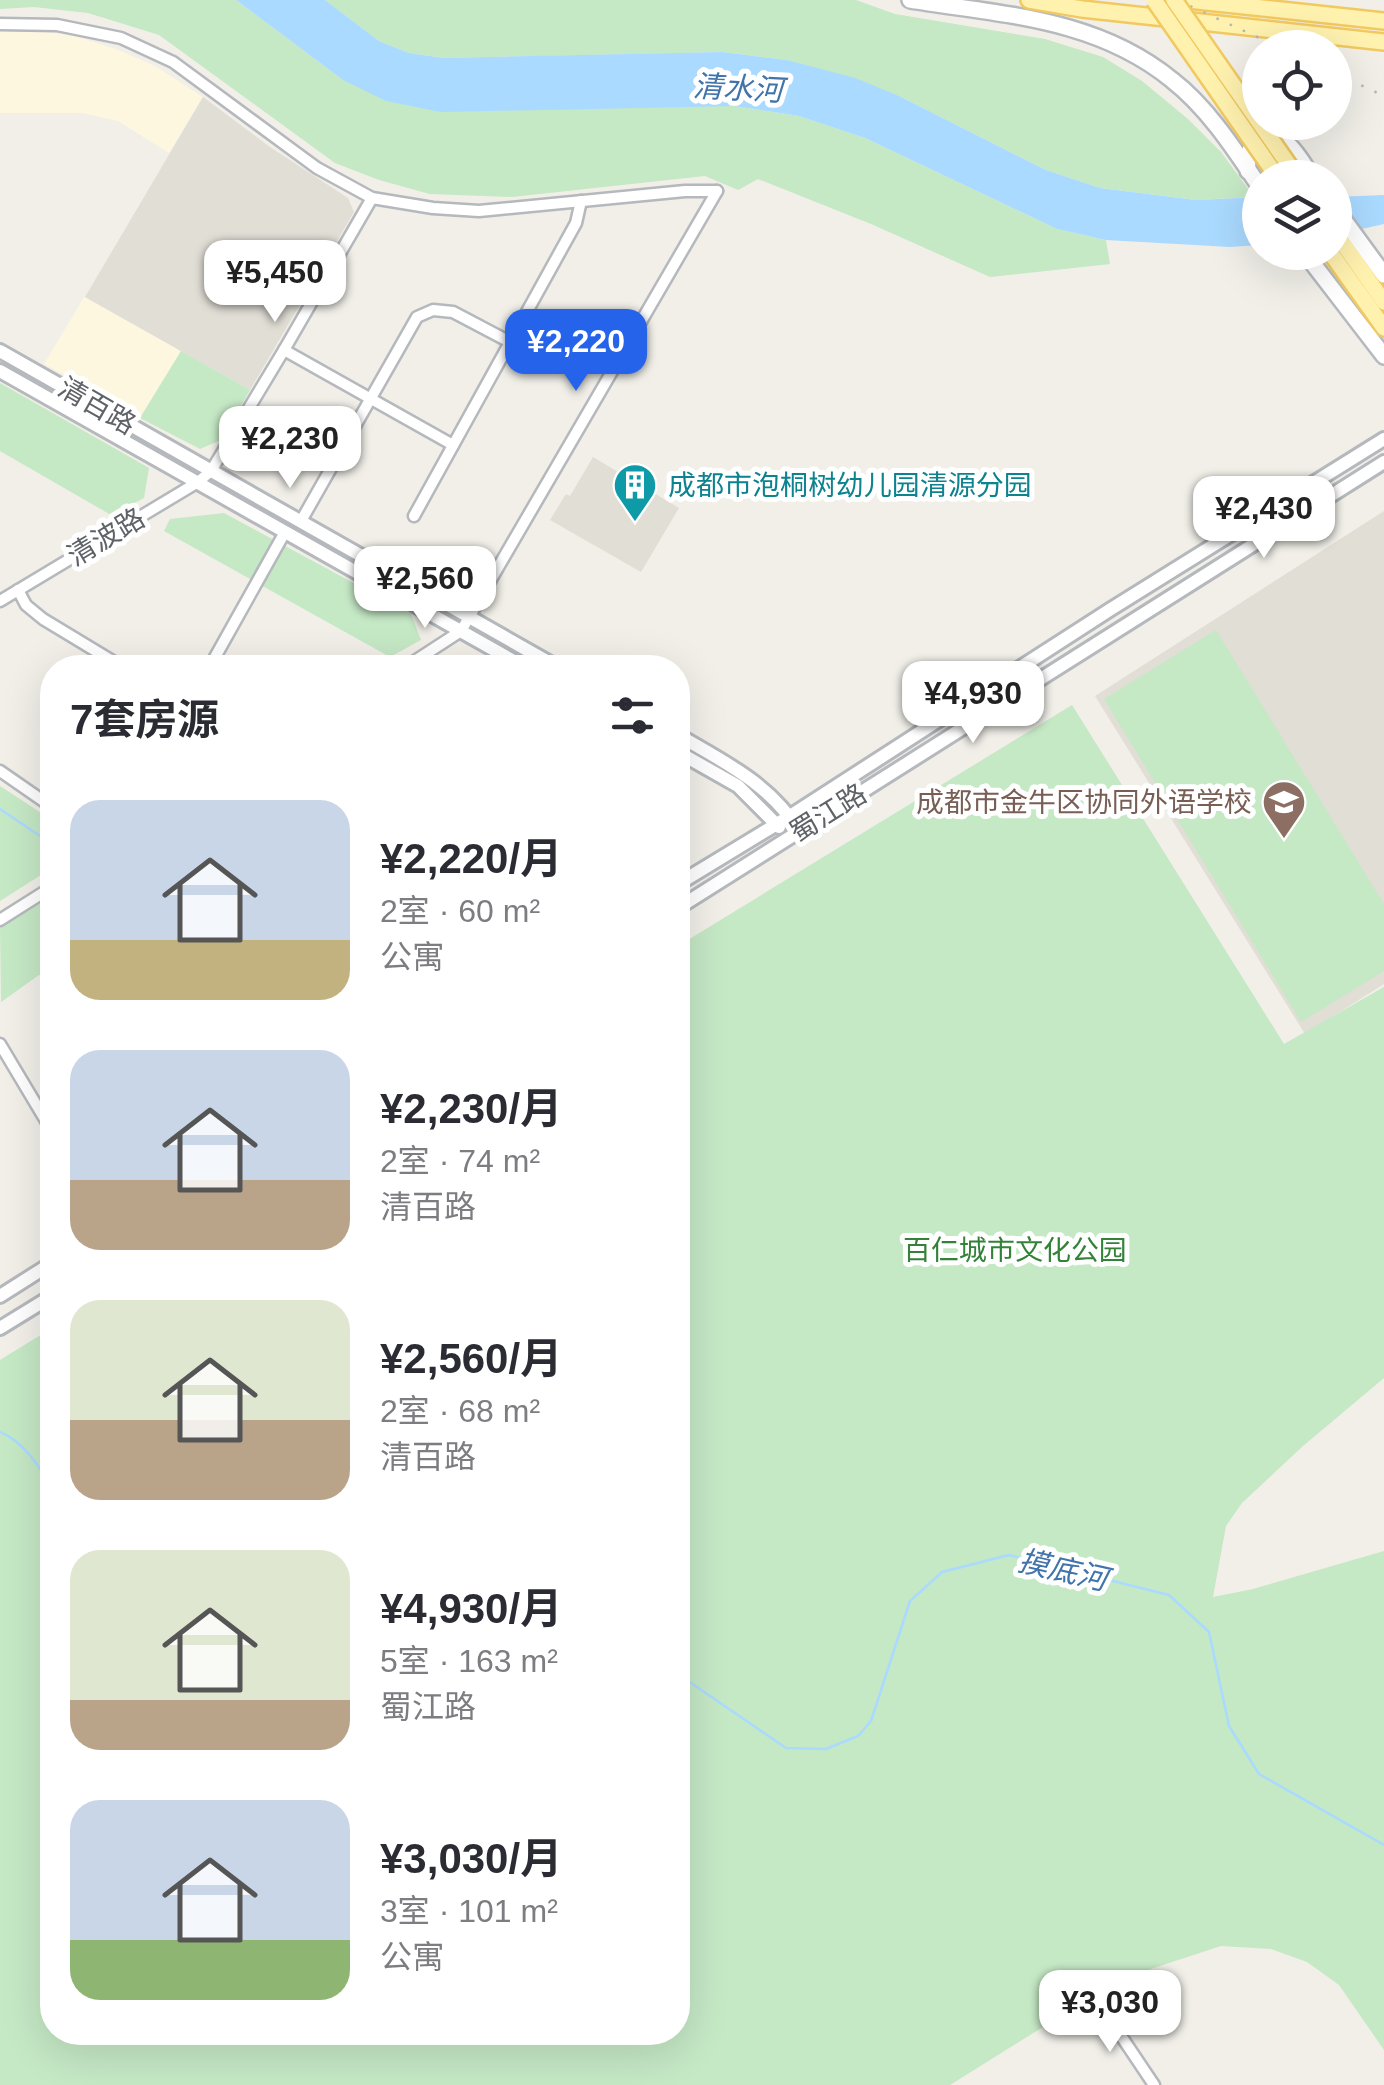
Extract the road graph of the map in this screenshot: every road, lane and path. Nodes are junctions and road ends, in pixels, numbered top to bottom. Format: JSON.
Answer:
{"nodes":[{"id":1,"x":910,"y":0,"type":"edge"},
{"id":2,"x":1030,"y":0,"type":"edge"},
{"id":3,"x":1154,"y":0,"type":"edge"},
{"id":4,"x":1174,"y":0,"type":"edge"},
{"id":5,"x":1188,"y":0,"type":"edge"},
{"id":6,"x":1384,"y":21,"type":"edge"},
{"id":7,"x":0,"y":24,"type":"edge"},
{"id":8,"x":1384,"y":42,"type":"edge"},
{"id":9,"x":1248,"y":160,"type":"edge"},
{"id":10,"x":1265,"y":160,"type":"edge"},
{"id":11,"x":1295,"y":160,"type":"edge"},
{"id":12,"x":1296,"y":160,"type":"edge"},
{"id":13,"x":1242,"y":163,"type":"edge"},
{"id":14,"x":372,"y":198,"type":"junction"},
{"id":15,"x":581,"y":201,"type":"junction"},
{"id":16,"x":1352,"y":231,"type":"edge"},
{"id":17,"x":1352,"y":269,"type":"edge"},
{"id":18,"x":1318,"y":270,"type":"edge"},
{"id":19,"x":1350,"y":270,"type":"edge"},
{"id":20,"x":1355,"y":275,"type":"junction"},
{"id":21,"x":1384,"y":275,"type":"edge"},
{"id":22,"x":1384,"y":302,"type":"edge"},
{"id":23,"x":1384,"y":328,"type":"edge"},
{"id":24,"x":510,"y":342,"type":"junction"},
{"id":25,"x":284,"y":350,"type":"junction"},
{"id":26,"x":0,"y":351,"type":"edge"},
{"id":27,"x":1384,"y":356,"type":"edge"},
{"id":28,"x":614,"y":370,"type":"junction"},
{"id":29,"x":0,"y":371,"type":"edge"},
{"id":30,"x":371,"y":398,"type":"junction"},
{"id":31,"x":1384,"y":439,"type":"edge"},
{"id":32,"x":453,"y":445,"type":"junction"},
{"id":33,"x":1384,"y":462,"type":"edge"},
{"id":34,"x":210,"y":471,"type":"junction"},
{"id":35,"x":198,"y":482,"type":"junction"},
{"id":36,"x":414,"y":516,"type":"dead end"},
{"id":37,"x":301,"y":521,"type":"junction"},
{"id":38,"x":285,"y":532,"type":"junction"},
{"id":39,"x":18,"y":590,"type":"junction"},
{"id":40,"x":0,"y":601,"type":"edge"},
{"id":41,"x":470,"y":617,"type":"junction"},
{"id":42,"x":461,"y":631,"type":"junction"},
{"id":43,"x":103,"y":655,"type":"edge"},
{"id":44,"x":217,"y":655,"type":"edge"},
{"id":45,"x":424,"y":655,"type":"edge"},
{"id":46,"x":503,"y":655,"type":"edge"},
{"id":47,"x":536,"y":655,"type":"edge"},
{"id":48,"x":690,"y":742,"type":"edge"},
{"id":49,"x":690,"y":759,"type":"edge"},
{"id":50,"x":0,"y":771,"type":"edge"},
{"id":51,"x":40,"y":799,"type":"edge"},
{"id":52,"x":790,"y":816,"type":"junction"},
{"id":53,"x":777,"y":824,"type":"junction"},
{"id":54,"x":794,"y":836,"type":"junction"},
{"id":55,"x":690,"y":877,"type":"edge"},
{"id":56,"x":40,"y":895,"type":"edge"},
{"id":57,"x":690,"y":901,"type":"edge"},
{"id":58,"x":0,"y":920,"type":"edge"},
{"id":59,"x":0,"y":1044,"type":"edge"},
{"id":60,"x":40,"y":1112,"type":"edge"},
{"id":61,"x":40,"y":1271,"type":"edge"},
{"id":62,"x":0,"y":1296,"type":"edge"},
{"id":63,"x":40,"y":1303,"type":"edge"},
{"id":64,"x":0,"y":1328,"type":"edge"},
{"id":65,"x":1099,"y":2002,"type":"dead end"},
{"id":66,"x":1154,"y":2085,"type":"edge"}],
"edges":[{"from":1,"to":13,"type":"main road"},
{"from":2,"to":8,"type":"main road"},
{"from":3,"to":10,"type":"main road","bridge":true},
{"from":4,"to":11,"type":"main road","bridge":true},
{"from":5,"to":6,"type":"main road"},
{"from":7,"to":14,"type":"street"},
{"from":9,"to":12,"type":"main road"},
{"from":14,"to":15,"type":"street"},
{"from":14,"to":25,"type":"street","name":"清波路"},
{"from":15,"to":24,"type":"street"},
{"from":15,"to":28,"type":"street"},
{"from":16,"to":21,"type":"main road"},
{"from":17,"to":20,"type":"main road"},
{"from":18,"to":27,"type":"main road"},
{"from":19,"to":20,"type":"main road"},
{"from":20,"to":22,"type":"main road"},
{"from":20,"to":23,"type":"main road"},
{"from":24,"to":28,"type":"street"},
{"from":24,"to":30,"type":"street"},
{"from":24,"to":32,"type":"street"},
{"from":25,"to":30,"type":"street"},
{"from":25,"to":34,"type":"street","name":"清波路"},
{"from":26,"to":34,"type":"street","name":"清百路"},
{"from":28,"to":41,"type":"street"},
{"from":29,"to":35,"type":"street","name":"清百路"},
{"from":30,"to":32,"type":"street"},
{"from":30,"to":37,"type":"street"},
{"from":31,"to":52,"type":"street","name":"蜀江路"},
{"from":32,"to":36,"type":"street"},
{"from":33,"to":54,"type":"street","name":"蜀江路"},
{"from":34,"to":35,"type":"street","name":"清波路"},
{"from":34,"to":37,"type":"street","name":"清百路"},
{"from":35,"to":38,"type":"street","name":"清百路"},
{"from":35,"to":39,"type":"street","name":"清波路"},
{"from":37,"to":41,"type":"street","name":"清百路"},
{"from":38,"to":42,"type":"street","name":"清百路"},
{"from":38,"to":44,"type":"street"},
{"from":39,"to":40,"type":"street","name":"清波路"},
{"from":39,"to":43,"type":"street"},
{"from":41,"to":42,"type":"street"},
{"from":41,"to":47,"type":"street","name":"清百路"},
{"from":42,"to":45,"type":"street"},
{"from":42,"to":46,"type":"street","name":"清百路"},
{"from":48,"to":52,"type":"street"},
{"from":49,"to":53,"type":"street"},
{"from":50,"to":51,"type":"street"},
{"from":52,"to":53,"type":"street","name":"蜀江路"},
{"from":52,"to":54,"type":"street"},
{"from":53,"to":54,"type":"street"},
{"from":53,"to":55,"type":"street","name":"蜀江路"},
{"from":54,"to":57,"type":"street","name":"蜀江路"},
{"from":56,"to":58,"type":"street"},
{"from":59,"to":60,"type":"street"},
{"from":61,"to":62,"type":"street"},
{"from":63,"to":64,"type":"street"},
{"from":65,"to":66,"type":"street"}]}
